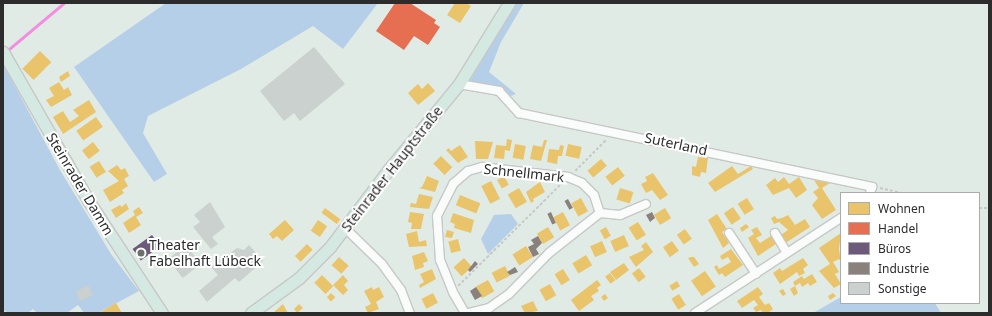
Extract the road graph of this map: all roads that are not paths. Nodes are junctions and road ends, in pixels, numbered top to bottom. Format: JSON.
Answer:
{"nodes":[{"id":1,"x":509,"y":3,"type":"edge"},
{"id":2,"x":3,"y":52,"type":"edge"},
{"id":3,"x":459,"y":84,"type":"junction"},
{"id":4,"x":871,"y":190,"type":"edge"},
{"id":5,"x":646,"y":204,"type":"dead end"},
{"id":6,"x":600,"y":213,"type":"junction"},
{"id":7,"x":840,"y":219,"type":"edge"},
{"id":8,"x":345,"y":228,"type":"junction"},
{"id":9,"x":729,"y":233,"type":"dead end"},
{"id":10,"x":775,"y":233,"type":"dead end"},
{"id":11,"x":787,"y":253,"type":"junction"},
{"id":12,"x":756,"y":274,"type":"junction"},
{"id":13,"x":162,"y":313,"type":"edge"},
{"id":14,"x":251,"y":313,"type":"edge"},
{"id":15,"x":410,"y":313,"type":"edge"},
{"id":16,"x":465,"y":313,"type":"edge"},
{"id":17,"x":469,"y":313,"type":"edge"},
{"id":18,"x":695,"y":313,"type":"edge"}],
"edges":[{"from":1,"to":3,"type":"main road","name":"Steinrader Hauptstraße"},
{"from":2,"to":13,"type":"main road","name":"Steinrader Damm"},
{"from":3,"to":4,"type":"street","name":"Suterland"},
{"from":3,"to":8,"type":"main road","name":"Steinrader Hauptstraße"},
{"from":5,"to":6,"type":"street"},
{"from":6,"to":16,"type":"street","name":"Schnellmark"},
{"from":6,"to":17,"type":"street"},
{"from":7,"to":11,"type":"street"},
{"from":8,"to":14,"type":"main road","name":"Steinrader Hauptstraße"},
{"from":8,"to":15,"type":"street"},
{"from":9,"to":12,"type":"street"},
{"from":10,"to":11,"type":"street"},
{"from":11,"to":12,"type":"street"},
{"from":12,"to":18,"type":"street"}]}
